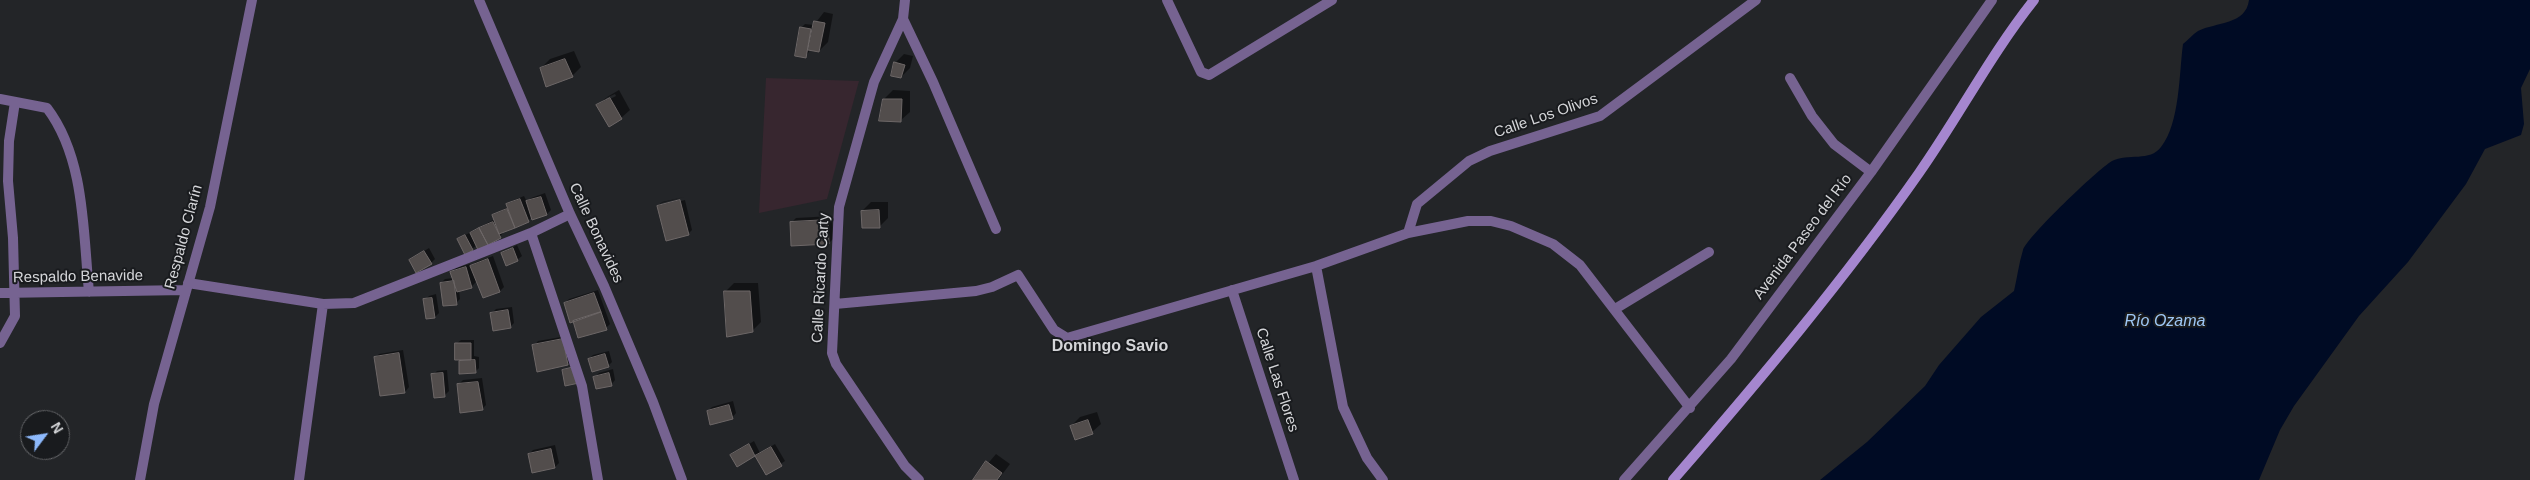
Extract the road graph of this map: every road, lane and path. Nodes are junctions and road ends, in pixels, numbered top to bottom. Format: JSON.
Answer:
{"nodes":[{"id":1,"x":252,"y":0,"type":"edge"},
{"id":2,"x":479,"y":0,"type":"edge"},
{"id":3,"x":905,"y":0,"type":"edge"},
{"id":4,"x":1167,"y":0,"type":"edge"},
{"id":5,"x":1332,"y":0,"type":"edge"},
{"id":6,"x":1756,"y":0,"type":"edge"},
{"id":7,"x":1992,"y":0,"type":"edge"},
{"id":8,"x":2034,"y":0,"type":"edge"},
{"id":9,"x":903,"y":20,"type":"junction"},
{"id":10,"x":1790,"y":78,"type":"dead end"},
{"id":11,"x":0,"y":99,"type":"edge"},
{"id":12,"x":15,"y":102,"type":"junction"},
{"id":13,"x":1871,"y":172,"type":"junction"},
{"id":14,"x":570,"y":214,"type":"junction"},
{"id":15,"x":996,"y":229,"type":"dead end"},
{"id":16,"x":532,"y":232,"type":"junction"},
{"id":17,"x":1408,"y":233,"type":"junction"},
{"id":18,"x":1709,"y":252,"type":"dead end"},
{"id":19,"x":1316,"y":266,"type":"junction"},
{"id":20,"x":187,"y":287,"type":"junction"},
{"id":21,"x":1232,"y":290,"type":"junction"},
{"id":22,"x":89,"y":292,"type":"junction"},
{"id":23,"x":0,"y":293,"type":"edge"},
{"id":24,"x":15,"y":293,"type":"junction"},
{"id":25,"x":323,"y":304,"type":"junction"},
{"id":26,"x":835,"y":304,"type":"junction"},
{"id":27,"x":1615,"y":309,"type":"junction"},
{"id":28,"x":0,"y":343,"type":"edge"},
{"id":29,"x":1690,"y":408,"type":"junction"},
{"id":30,"x":140,"y":480,"type":"edge"},
{"id":31,"x":299,"y":480,"type":"edge"},
{"id":32,"x":598,"y":480,"type":"edge"},
{"id":33,"x":682,"y":480,"type":"edge"},
{"id":34,"x":919,"y":480,"type":"edge"},
{"id":35,"x":1294,"y":480,"type":"edge"},
{"id":36,"x":1383,"y":480,"type":"edge"},
{"id":37,"x":1624,"y":480,"type":"edge"},
{"id":38,"x":1673,"y":480,"type":"edge"}],
"edges":[{"from":1,"to":20,"type":"street","name":"Respaldo Clarín"},
{"from":2,"to":14,"type":"street","name":"Calle Bonavides"},
{"from":3,"to":9,"type":"street","name":"Calle Ricardo Carty"},
{"from":4,"to":5,"type":"street"},
{"from":6,"to":17,"type":"street","name":"Calle Los Olivos"},
{"from":7,"to":13,"type":"street","name":"Avenida Paseo del Río"},
{"from":8,"to":38,"type":"street"},
{"from":9,"to":15,"type":"street"},
{"from":9,"to":26,"type":"street","name":"Calle Ricardo Carty"},
{"from":10,"to":13,"type":"street"},
{"from":11,"to":12,"type":"street"},
{"from":12,"to":22,"type":"street"},
{"from":12,"to":24,"type":"street"},
{"from":13,"to":29,"type":"street","name":"Avenida Paseo del Río"},
{"from":14,"to":16,"type":"street","name":"Respaldo Benavide"},
{"from":14,"to":33,"type":"street","name":"Calle Bonavides"},
{"from":16,"to":25,"type":"street","name":"Respaldo Benavide"},
{"from":16,"to":32,"type":"street"},
{"from":17,"to":19,"type":"street"},
{"from":17,"to":27,"type":"street"},
{"from":18,"to":27,"type":"street"},
{"from":19,"to":21,"type":"street"},
{"from":19,"to":36,"type":"street"},
{"from":20,"to":22,"type":"street","name":"Respaldo Benavide"},
{"from":20,"to":25,"type":"street","name":"Respaldo Benavide"},
{"from":20,"to":30,"type":"street","name":"Respaldo Clarín"},
{"from":21,"to":26,"type":"street"},
{"from":21,"to":35,"type":"street","name":"Calle Las Flores"},
{"from":22,"to":24,"type":"street","name":"Respaldo Benavide"},
{"from":23,"to":24,"type":"street","name":"Respaldo Benavide"},
{"from":24,"to":28,"type":"street"},
{"from":25,"to":31,"type":"street"},
{"from":26,"to":34,"type":"street","name":"Calle Ricardo Carty"},
{"from":27,"to":29,"type":"street"},
{"from":29,"to":37,"type":"street","name":"Avenida Paseo del Río"}]}
